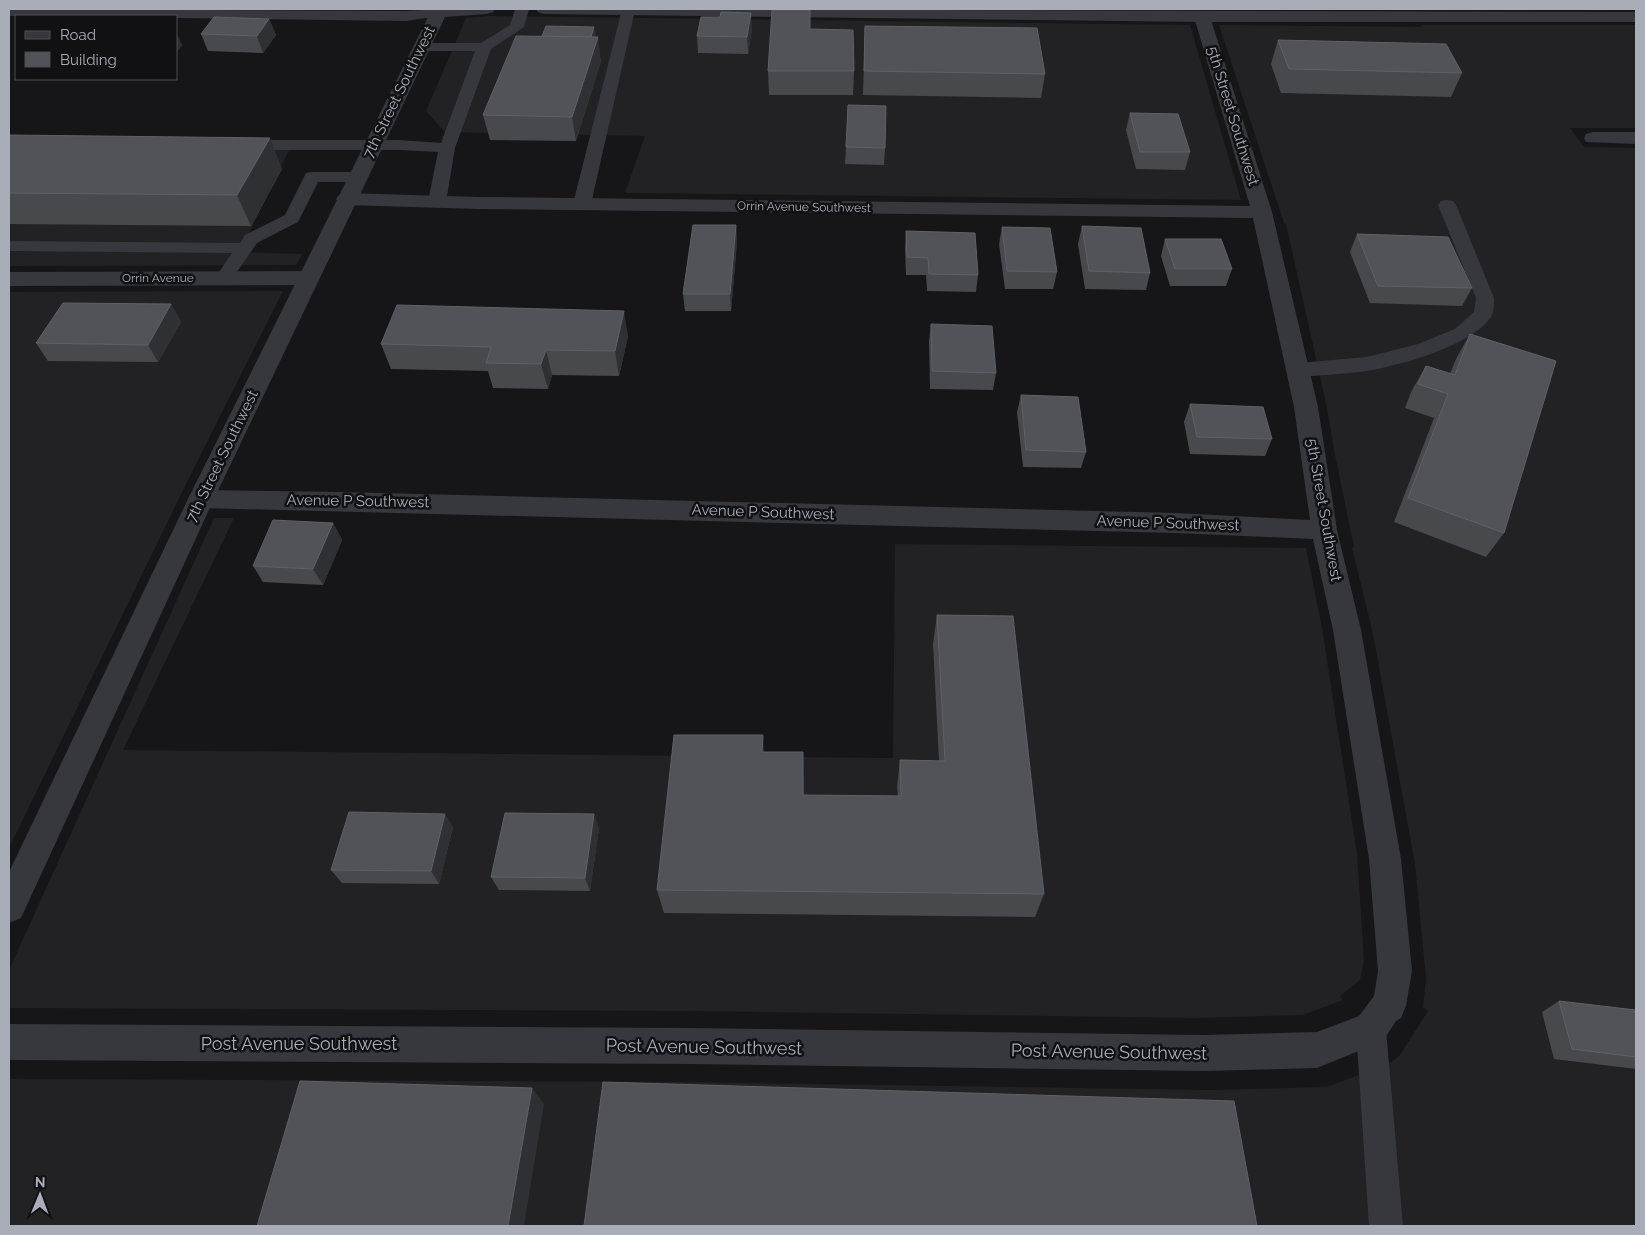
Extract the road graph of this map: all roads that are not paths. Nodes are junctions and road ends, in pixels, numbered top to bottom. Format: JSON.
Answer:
{"nodes":[{"id":1,"x":487,"y":9,"type":"edge"},
{"id":2,"x":522,"y":9,"type":"edge"},
{"id":3,"x":544,"y":9,"type":"edge"},
{"id":4,"x":439,"y":10,"type":"edge"},
{"id":5,"x":628,"y":10,"type":"junction"},
{"id":6,"x":9,"y":11,"type":"edge"},
{"id":7,"x":1549,"y":13,"type":"edge"},
{"id":8,"x":1202,"y":17,"type":"junction"},
{"id":9,"x":1636,"y":17,"type":"edge"},
{"id":10,"x":484,"y":46,"type":"junction"},
{"id":11,"x":421,"y":47,"type":"junction"},
{"id":12,"x":1594,"y":138,"type":"dead end"},
{"id":13,"x":1636,"y":138,"type":"edge"},
{"id":14,"x":225,"y":145,"type":"edge"},
{"id":15,"x":373,"y":145,"type":"junction"},
{"id":16,"x":447,"y":148,"type":"junction"},
{"id":17,"x":357,"y":177,"type":"junction"},
{"id":18,"x":346,"y":199,"type":"junction"},
{"id":19,"x":437,"y":202,"type":"junction"},
{"id":20,"x":582,"y":204,"type":"junction"},
{"id":21,"x":1447,"y":205,"type":"dead end"},
{"id":22,"x":1262,"y":212,"type":"junction"},
{"id":23,"x":9,"y":246,"type":"edge"},
{"id":24,"x":244,"y":248,"type":"junction"},
{"id":25,"x":224,"y":278,"type":"junction"},
{"id":26,"x":308,"y":278,"type":"junction"},
{"id":27,"x":9,"y":279,"type":"edge"},
{"id":28,"x":1298,"y":370,"type":"junction"},
{"id":29,"x":201,"y":499,"type":"junction"},
{"id":30,"x":1324,"y":530,"type":"junction"},
{"id":31,"x":9,"y":907,"type":"edge"},
{"id":32,"x":1378,"y":1019,"type":"junction"},
{"id":33,"x":9,"y":1042,"type":"edge"},
{"id":34,"x":1386,"y":1226,"type":"edge"}],
"edges":[{"from":1,"to":4,"type":"street"},
{"from":2,"to":10,"type":"lane"},
{"from":3,"to":5,"type":"street"},
{"from":4,"to":6,"type":"street"},
{"from":4,"to":11,"type":"street","name":"7th Street Southwest"},
{"from":5,"to":8,"type":"street"},
{"from":5,"to":20,"type":"lane"},
{"from":7,"to":8,"type":"street"},
{"from":7,"to":9,"type":"street"},
{"from":8,"to":22,"type":"street","name":"5th Street Southwest"},
{"from":10,"to":11,"type":"lane"},
{"from":10,"to":16,"type":"lane"},
{"from":11,"to":15,"type":"street","name":"7th Street Southwest"},
{"from":12,"to":13,"type":"street"},
{"from":14,"to":15,"type":"lane"},
{"from":15,"to":16,"type":"lane"},
{"from":15,"to":17,"type":"street","name":"7th Street Southwest"},
{"from":16,"to":19,"type":"lane"},
{"from":17,"to":18,"type":"street","name":"7th Street Southwest"},
{"from":17,"to":24,"type":"lane"},
{"from":18,"to":19,"type":"street","name":"Orrin Avenue Southwest"},
{"from":18,"to":26,"type":"street","name":"7th Street Southwest"},
{"from":19,"to":20,"type":"street","name":"Orrin Avenue Southwest"},
{"from":20,"to":22,"type":"street","name":"Orrin Avenue Southwest"},
{"from":21,"to":28,"type":"lane"},
{"from":22,"to":28,"type":"street","name":"5th Street Southwest"},
{"from":23,"to":24,"type":"lane"},
{"from":24,"to":25,"type":"lane"},
{"from":25,"to":26,"type":"street","name":"Orrin Avenue"},
{"from":25,"to":27,"type":"street","name":"Orrin Avenue"},
{"from":26,"to":29,"type":"street","name":"7th Street Southwest"},
{"from":28,"to":30,"type":"street","name":"5th Street Southwest"},
{"from":29,"to":30,"type":"street","name":"Avenue P Southwest"},
{"from":29,"to":31,"type":"street","name":"7th Street Southwest"},
{"from":30,"to":32,"type":"street","name":"5th Street Southwest"},
{"from":32,"to":33,"type":"street","name":"Post Avenue Southwest"},
{"from":32,"to":34,"type":"lane"}]}
